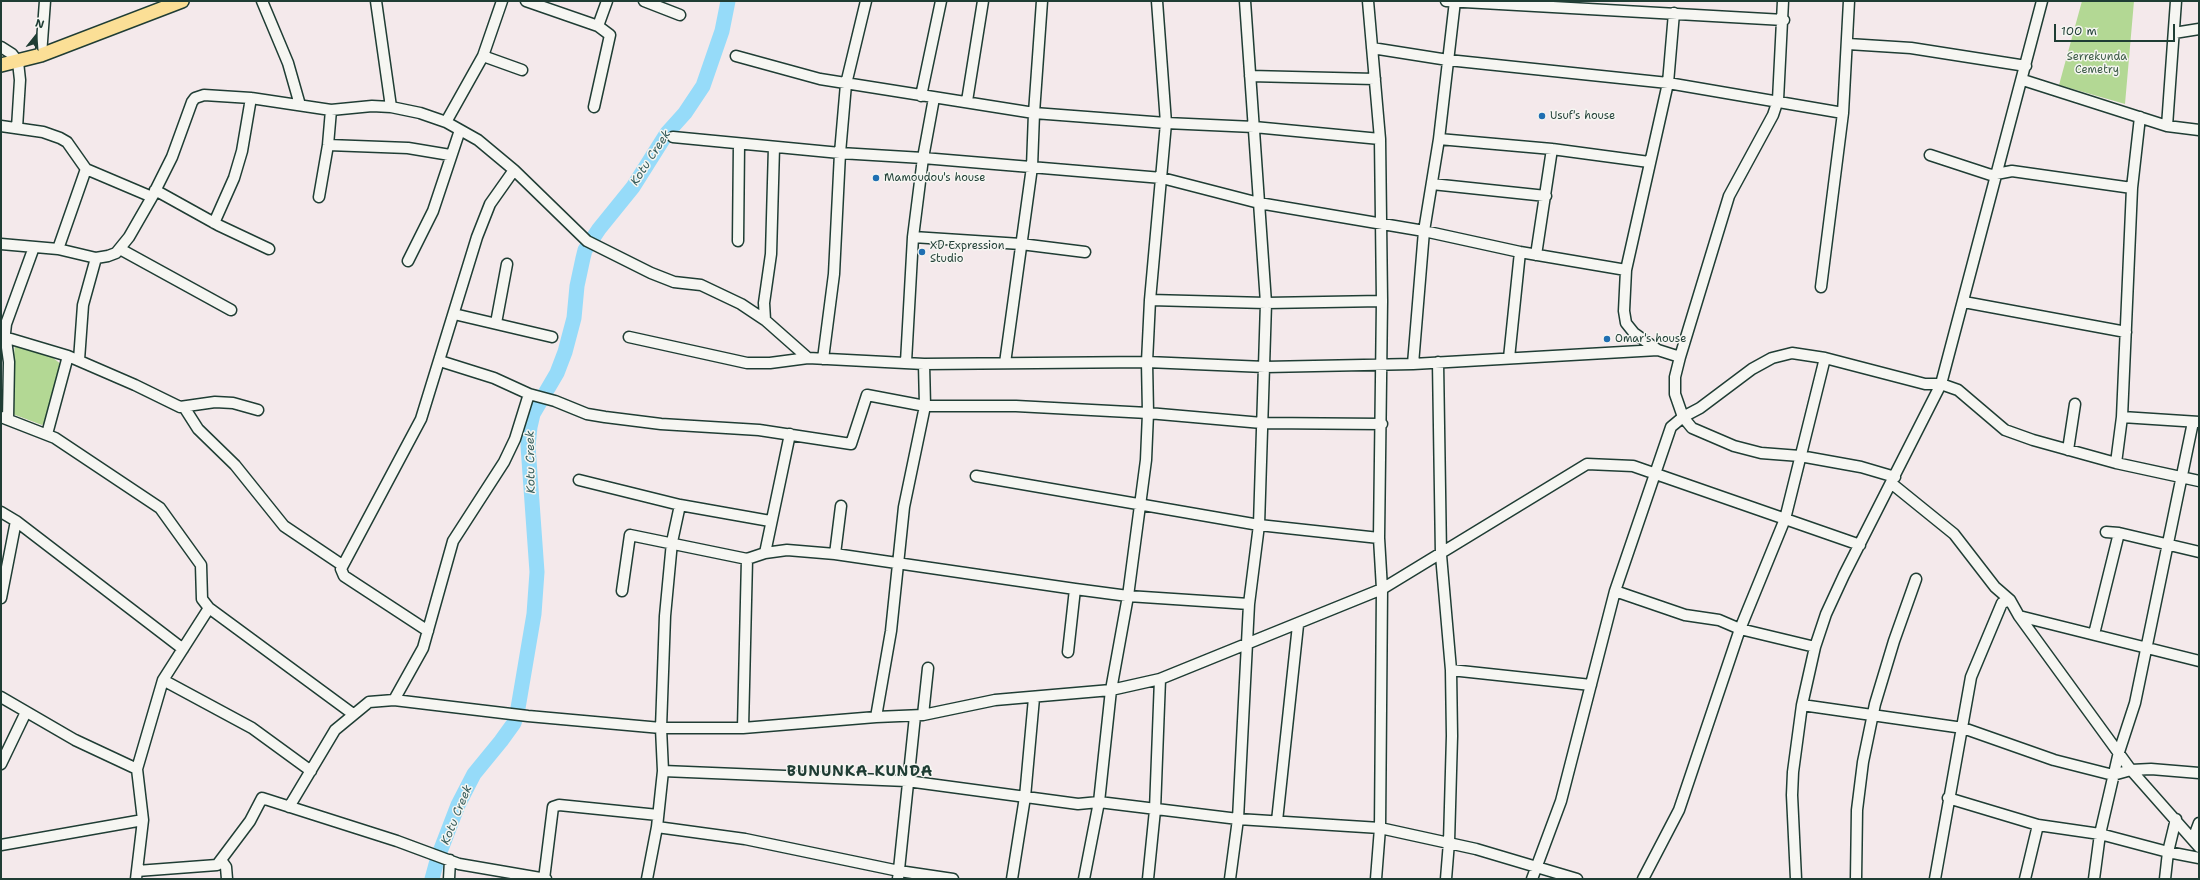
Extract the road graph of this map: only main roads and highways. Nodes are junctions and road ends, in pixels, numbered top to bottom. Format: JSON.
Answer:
{"nodes":[{"id":1,"x":182,"y":1,"type":"edge"},
{"id":2,"x":1,"y":65,"type":"edge"}],
"edges":[{"from":1,"to":2,"type":"main road"}]}
